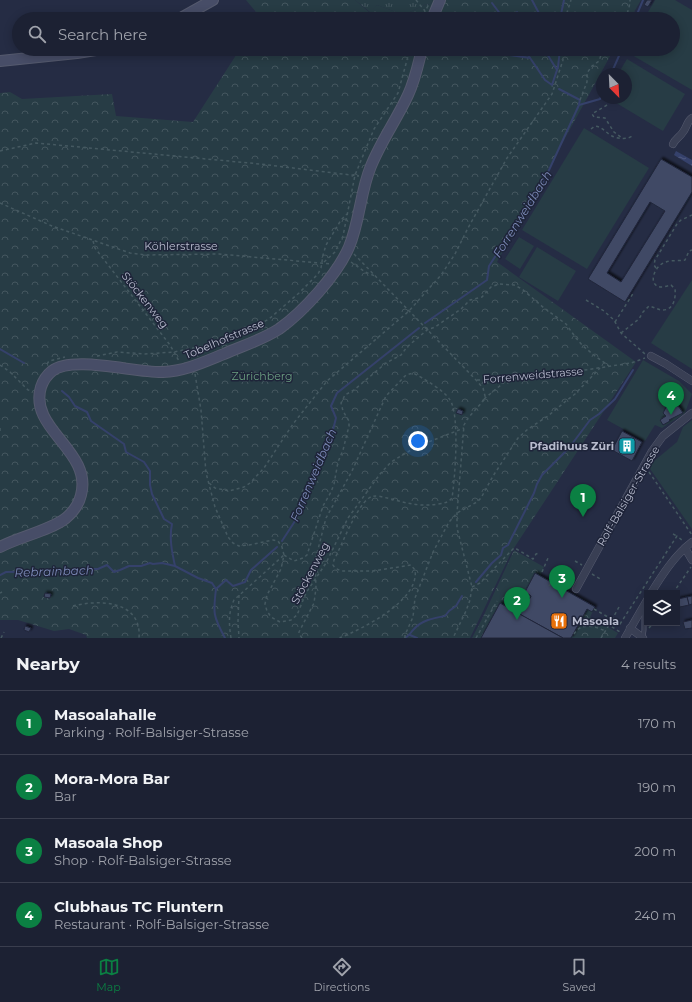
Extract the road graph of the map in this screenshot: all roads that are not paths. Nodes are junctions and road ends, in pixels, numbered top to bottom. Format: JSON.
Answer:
{"nodes":[{"id":1,"x":213,"y":0,"type":"edge"},
{"id":2,"x":440,"y":0,"type":"edge"},
{"id":3,"x":192,"y":12,"type":"edge"},
{"id":4,"x":430,"y":12,"type":"edge"},
{"id":5,"x":55,"y":56,"type":"edge"},
{"id":6,"x":420,"y":56,"type":"edge"},
{"id":7,"x":0,"y":61,"type":"edge"},
{"id":8,"x":692,"y":118,"type":"edge"},
{"id":9,"x":672,"y":144,"type":"dead end"},
{"id":10,"x":651,"y":356,"type":"road end"},
{"id":11,"x":692,"y":381,"type":"edge"},
{"id":12,"x":692,"y":413,"type":"edge"},
{"id":13,"x":688,"y":545,"type":"edge"},
{"id":14,"x":0,"y":547,"type":"edge"},
{"id":15,"x":692,"y":560,"type":"edge"},
{"id":16,"x":576,"y":589,"type":"dead end"},
{"id":17,"x":653,"y":590,"type":"edge"},
{"id":18,"x":644,"y":605,"type":"edge"},
{"id":19,"x":644,"y":626,"type":"edge"},
{"id":20,"x":630,"y":628,"type":"junction"},
{"id":21,"x":622,"y":637,"type":"edge"},
{"id":22,"x":643,"y":638,"type":"edge"}],
"edges":[{"from":1,"to":3,"type":"main road"},
{"from":2,"to":4,"type":"main road"},
{"from":5,"to":7,"type":"main road"},
{"from":6,"to":14,"type":"main road","name":"Tobelhofstrasse"},
{"from":8,"to":9,"type":"street"},
{"from":10,"to":11,"type":"street"},
{"from":12,"to":16,"type":"street","name":"Rolf-Balsiger-Strasse"},
{"from":13,"to":15,"type":"street"},
{"from":13,"to":17,"type":"street"},
{"from":18,"to":20,"type":"street"},
{"from":19,"to":22,"type":"lane"},
{"from":20,"to":21,"type":"street"},
{"from":20,"to":22,"type":"street"}]}
